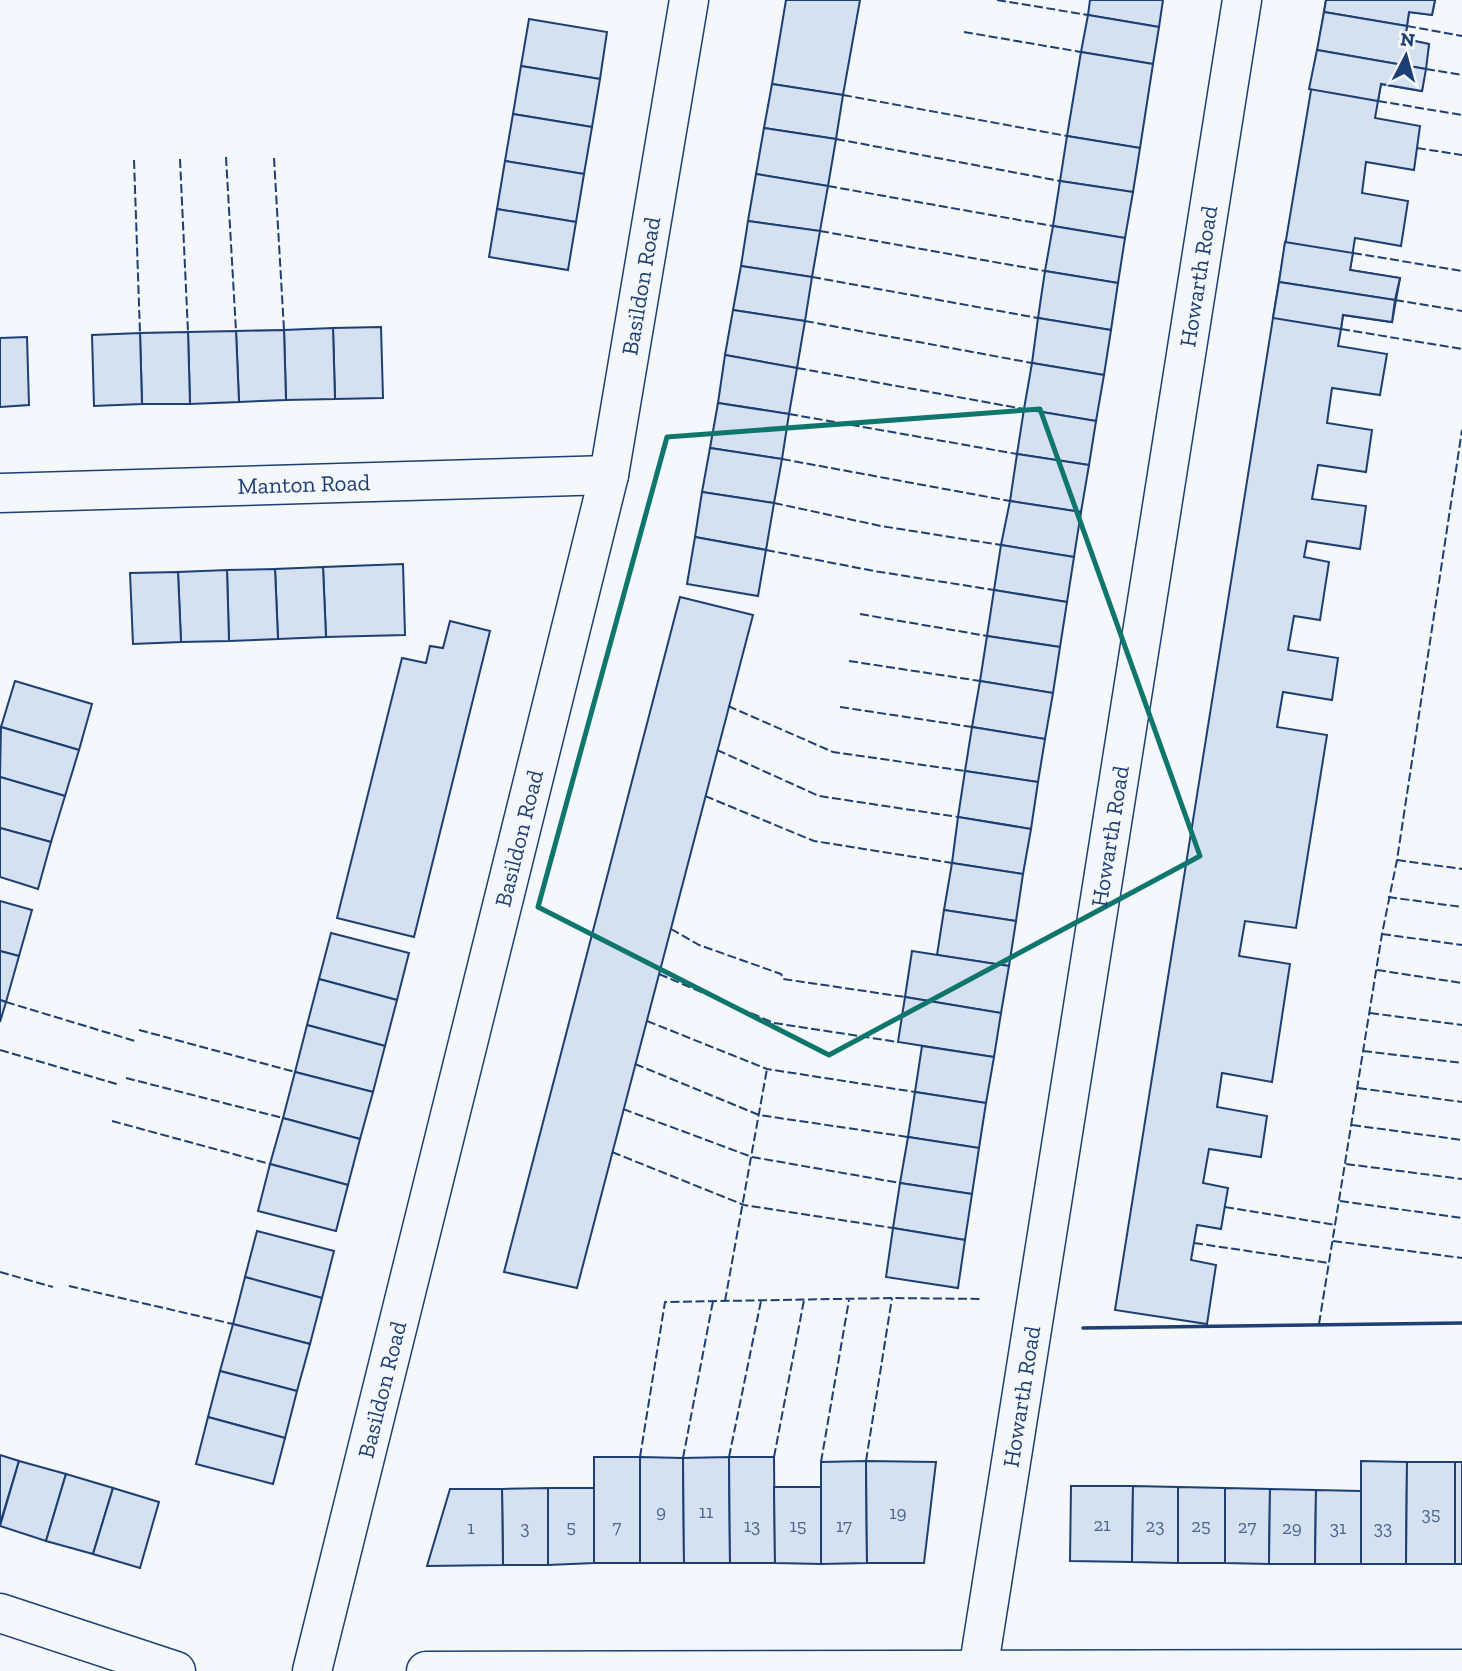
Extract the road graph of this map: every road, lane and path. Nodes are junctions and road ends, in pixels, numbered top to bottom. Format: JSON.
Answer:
{"nodes":[{"id":1,"x":689,"y":0,"type":"edge"},
{"id":2,"x":1242,"y":0,"type":"edge"},
{"id":3,"x":609,"y":475,"type":"junction"},
{"id":4,"x":0,"y":493,"type":"edge"},
{"id":5,"x":0,"y":1614,"type":"edge"},
{"id":6,"x":1462,"y":1669,"type":"edge"},
{"id":7,"x":176,"y":1671,"type":"edge"},
{"id":8,"x":312,"y":1671,"type":"edge"},
{"id":9,"x":426,"y":1671,"type":"edge"},
{"id":10,"x":978,"y":1671,"type":"edge"}],
"edges":[{"from":1,"to":3,"type":"street","name":"Basildon Road"},
{"from":2,"to":10,"type":"street","name":"Howarth Road"},
{"from":3,"to":4,"type":"street","name":"Manton Road"},
{"from":3,"to":8,"type":"street","name":"Basildon Road"},
{"from":5,"to":7,"type":"street"},
{"from":6,"to":10,"type":"street"},
{"from":9,"to":10,"type":"street"}]}
